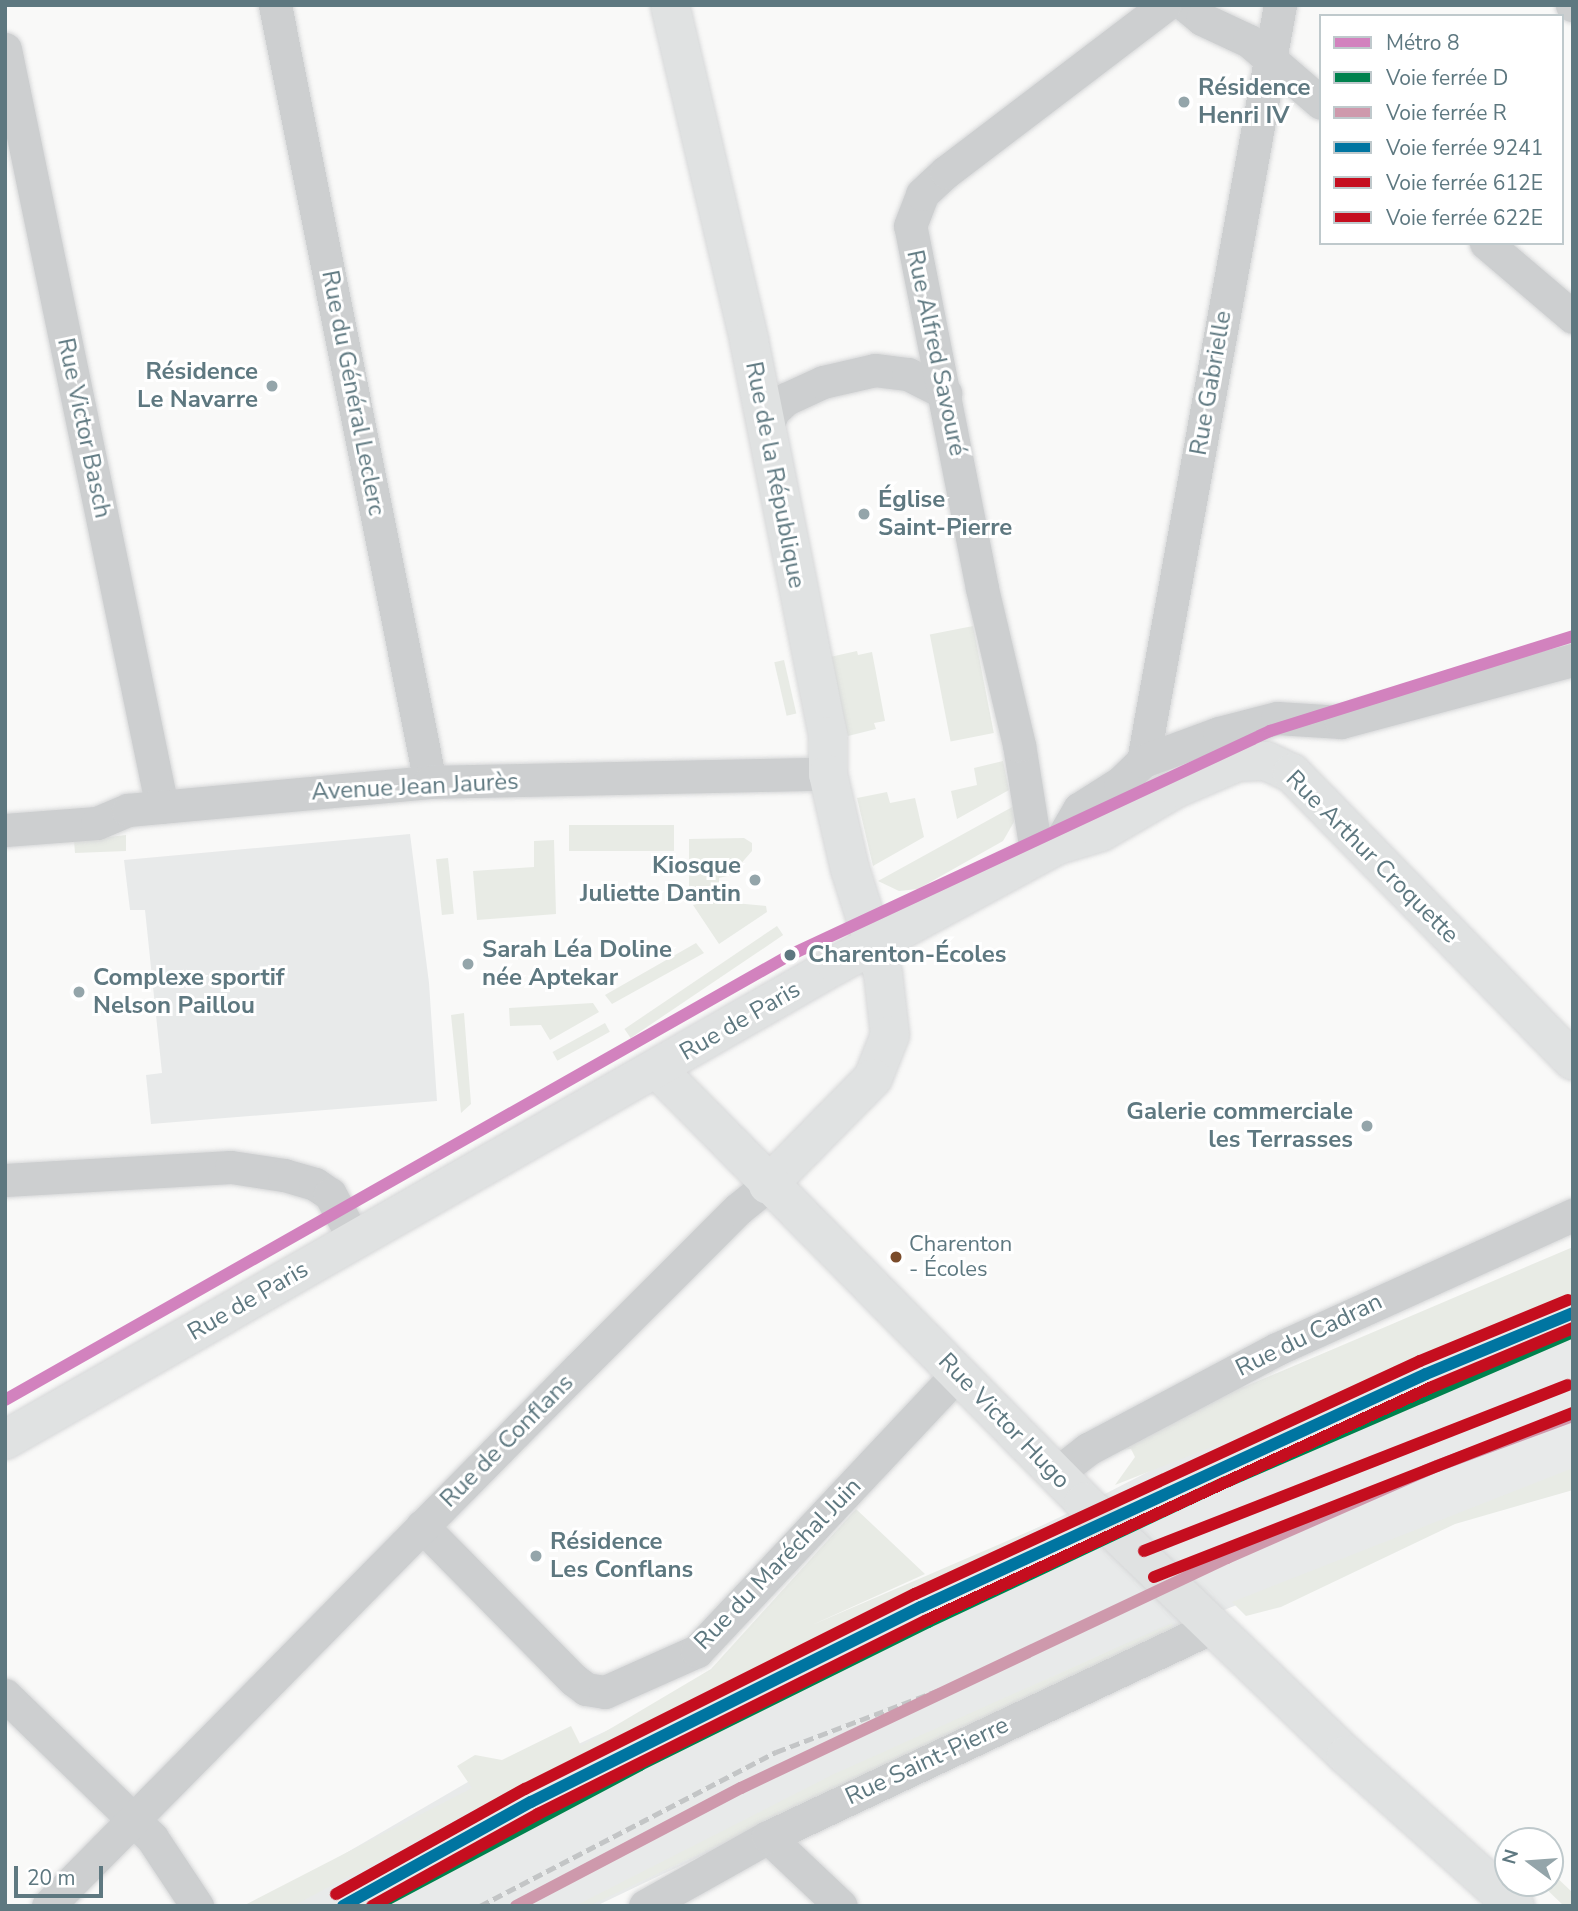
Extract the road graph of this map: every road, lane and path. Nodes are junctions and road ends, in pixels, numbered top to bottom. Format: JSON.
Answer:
{"nodes":[{"id":1,"x":275,"y":5,"type":"edge"},
{"id":2,"x":670,"y":5,"type":"edge"},
{"id":3,"x":1165,"y":5,"type":"edge"},
{"id":4,"x":1185,"y":5,"type":"edge"},
{"id":5,"x":1280,"y":5,"type":"edge"},
{"id":6,"x":5,"y":49,"type":"edge"},
{"id":7,"x":1269,"y":61,"type":"junction"},
{"id":8,"x":1319,"y":101,"type":"edge"},
{"id":9,"x":1488,"y":245,"type":"edge"},
{"id":10,"x":1573,"y":317,"type":"edge"},
{"id":11,"x":945,"y":393,"type":"junction"},
{"id":12,"x":765,"y":431,"type":"junction"},
{"id":13,"x":1573,"y":660,"type":"edge"},
{"id":14,"x":1143,"y":761,"type":"junction"},
{"id":15,"x":828,"y":774,"type":"junction"},
{"id":16,"x":430,"y":782,"type":"junction"},
{"id":17,"x":162,"y":807,"type":"junction"},
{"id":18,"x":5,"y":830,"type":"edge"},
{"id":19,"x":1048,"y":851,"type":"junction"},
{"id":20,"x":876,"y":945,"type":"junction"},
{"id":21,"x":1573,"y":1061,"type":"edge"},
{"id":22,"x":657,"y":1069,"type":"junction"},
{"id":23,"x":5,"y":1180,"type":"edge"},
{"id":24,"x":768,"y":1185,"type":"junction"},
{"id":25,"x":1573,"y":1215,"type":"edge"},
{"id":26,"x":354,"y":1240,"type":"junction"},
{"id":27,"x":957,"y":1374,"type":"junction"},
{"id":28,"x":5,"y":1440,"type":"edge"},
{"id":29,"x":1056,"y":1474,"type":"junction"},
{"id":30,"x":422,"y":1526,"type":"junction"},
{"id":31,"x":1210,"y":1622,"type":"junction"},
{"id":32,"x":5,"y":1695,"type":"edge"},
{"id":33,"x":133,"y":1820,"type":"junction"},
{"id":34,"x":768,"y":1837,"type":"junction"},
{"id":35,"x":47,"y":1906,"type":"edge"},
{"id":36,"x":197,"y":1906,"type":"edge"},
{"id":37,"x":645,"y":1906,"type":"edge"},
{"id":38,"x":841,"y":1906,"type":"edge"},
{"id":39,"x":1515,"y":1906,"type":"edge"}],
"edges":[{"from":1,"to":16,"type":"street","name":"Rue du Général Leclerc"},
{"from":2,"to":12,"type":"main road","name":"Rue de la République"},
{"from":3,"to":11,"type":"street","name":"Rue Alfred Savouré"},
{"from":4,"to":7,"type":"street"},
{"from":5,"to":7,"type":"street","name":"Rue Gabrielle"},
{"from":6,"to":17,"type":"street","name":"Rue Victor Basch"},
{"from":7,"to":8,"type":"street"},
{"from":7,"to":14,"type":"street","name":"Rue Gabrielle"},
{"from":9,"to":10,"type":"street"},
{"from":11,"to":12,"type":"street"},
{"from":11,"to":19,"type":"street","name":"Rue Alfred Savouré"},
{"from":12,"to":15,"type":"main road","name":"Rue de la République"},
{"from":13,"to":14,"type":"street"},
{"from":14,"to":19,"type":"street"},
{"from":15,"to":16,"type":"street","name":"Avenue Jean Jaurès"},
{"from":15,"to":20,"type":"main road","name":"Rue de la République"},
{"from":16,"to":17,"type":"street","name":"Avenue Jean Jaurès"},
{"from":17,"to":18,"type":"street","name":"Avenue Jean Jaurès"},
{"from":19,"to":20,"type":"main road","name":"Rue de Paris"},
{"from":19,"to":21,"type":"main road","name":"Rue Arthur Croquette"},
{"from":20,"to":22,"type":"main road","name":"Rue de Paris"},
{"from":20,"to":24,"type":"main road","name":"Rue de Conflans"},
{"from":22,"to":24,"type":"main road","name":"Rue Victor Hugo"},
{"from":22,"to":26,"type":"main road","name":"Rue de Paris"},
{"from":23,"to":26,"type":"street"},
{"from":24,"to":27,"type":"main road","name":"Rue Victor Hugo"},
{"from":24,"to":30,"type":"street","name":"Rue de Conflans"},
{"from":25,"to":29,"type":"street","name":"Rue du Cadran"},
{"from":26,"to":28,"type":"main road","name":"Rue de Paris"},
{"from":27,"to":29,"type":"main road","name":"Rue Victor Hugo"},
{"from":27,"to":30,"type":"street","name":"Rue du Maréchal Juin"},
{"from":29,"to":31,"type":"main road","name":"Rue Victor Hugo"},
{"from":30,"to":33,"type":"street","name":"Rue de Conflans"},
{"from":31,"to":34,"type":"street","name":"Rue Saint-Pierre"},
{"from":31,"to":39,"type":"main road","name":"Rue Victor Hugo"},
{"from":32,"to":33,"type":"street"},
{"from":33,"to":35,"type":"street","name":"Rue de Conflans"},
{"from":33,"to":36,"type":"street"},
{"from":34,"to":37,"type":"street","name":"Rue Saint-Pierre"},
{"from":34,"to":38,"type":"street"}]}
